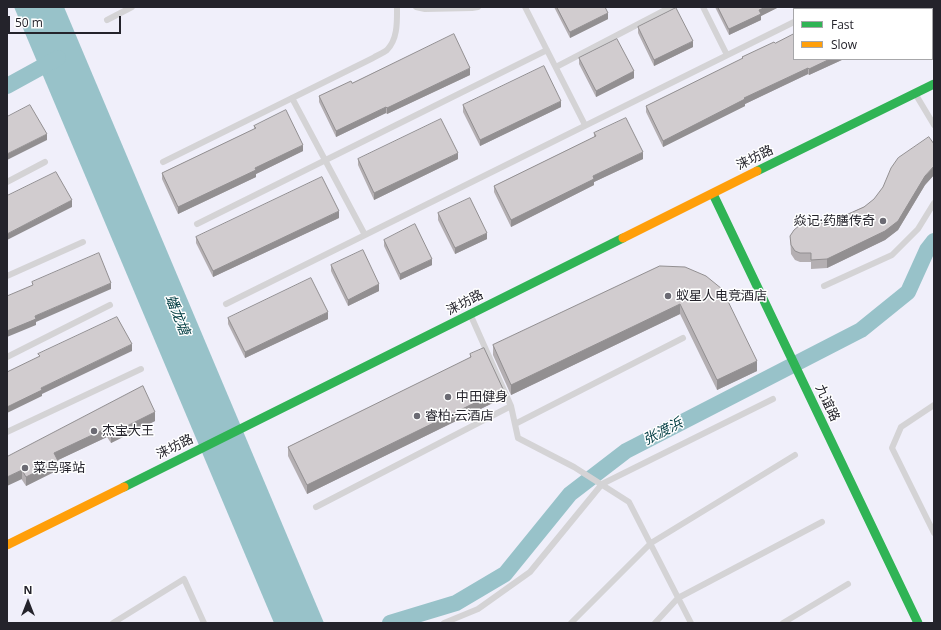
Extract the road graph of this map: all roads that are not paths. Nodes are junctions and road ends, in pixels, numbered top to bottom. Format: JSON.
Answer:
{"nodes":[{"id":1,"x":132,"y":7,"type":"edge"},
{"id":2,"x":397,"y":7,"type":"edge"},
{"id":3,"x":416,"y":7,"type":"edge"},
{"id":4,"x":478,"y":7,"type":"edge"},
{"id":5,"x":525,"y":7,"type":"edge"},
{"id":6,"x":671,"y":7,"type":"edge"},
{"id":7,"x":703,"y":7,"type":"edge"},
{"id":8,"x":107,"y":20,"type":"dead end"},
{"id":9,"x":793,"y":22,"type":"edge"},
{"id":10,"x":547,"y":50,"type":"junction"},
{"id":11,"x":727,"y":55,"type":"junction"},
{"id":12,"x":556,"y":67,"type":"junction"},
{"id":13,"x":934,"y":84,"type":"edge"},
{"id":14,"x":915,"y":93,"type":"junction"},
{"id":15,"x":292,"y":98,"type":"junction"},
{"id":16,"x":585,"y":125,"type":"junction"},
{"id":17,"x":934,"y":125,"type":"edge"},
{"id":18,"x":325,"y":160,"type":"junction"},
{"id":19,"x":45,"y":162,"type":"dead end"},
{"id":20,"x":163,"y":162,"type":"dead end"},
{"id":21,"x":7,"y":182,"type":"edge"},
{"id":22,"x":713,"y":194,"type":"junction"},
{"id":23,"x":934,"y":203,"type":"edge"},
{"id":24,"x":197,"y":224,"type":"dead end"},
{"id":25,"x":365,"y":235,"type":"junction"},
{"id":26,"x":83,"y":242,"type":"dead end"},
{"id":27,"x":7,"y":276,"type":"edge"},
{"id":28,"x":824,"y":286,"type":"dead end"},
{"id":29,"x":226,"y":304,"type":"dead end"},
{"id":30,"x":110,"y":306,"type":"dead end"},
{"id":31,"x":470,"y":314,"type":"junction"},
{"id":32,"x":683,"y":338,"type":"dead end"},
{"id":33,"x":7,"y":358,"type":"edge"},
{"id":34,"x":141,"y":369,"type":"dead end"},
{"id":35,"x":773,"y":399,"type":"dead end"},
{"id":36,"x":934,"y":405,"type":"edge"},
{"id":37,"x":512,"y":406,"type":"junction"},
{"id":38,"x":515,"y":424,"type":"junction"},
{"id":39,"x":7,"y":432,"type":"edge"},
{"id":40,"x":795,"y":455,"type":"dead end"},
{"id":41,"x":602,"y":484,"type":"junction"},
{"id":42,"x":316,"y":507,"type":"dead end"},
{"id":43,"x":822,"y":522,"type":"dead end"},
{"id":44,"x":932,"y":522,"type":"edge"},
{"id":45,"x":934,"y":533,"type":"edge"},
{"id":46,"x":650,"y":543,"type":"junction"},
{"id":47,"x":7,"y":544,"type":"edge"},
{"id":48,"x":848,"y":584,"type":"dead end"},
{"id":49,"x":678,"y":598,"type":"junction"},
{"id":50,"x":113,"y":623,"type":"edge"},
{"id":51,"x":204,"y":623,"type":"edge"},
{"id":52,"x":444,"y":623,"type":"edge"},
{"id":53,"x":571,"y":623,"type":"edge"},
{"id":54,"x":655,"y":623,"type":"edge"},
{"id":55,"x":691,"y":623,"type":"edge"},
{"id":56,"x":784,"y":623,"type":"edge"},
{"id":57,"x":918,"y":623,"type":"edge"}],
"edges":[{"from":1,"to":8,"type":"lane"},
{"from":2,"to":15,"type":"lane"},
{"from":3,"to":4,"type":"lane"},
{"from":5,"to":10,"type":"lane"},
{"from":6,"to":12,"type":"lane"},
{"from":7,"to":11,"type":"lane"},
{"from":9,"to":11,"type":"lane"},
{"from":10,"to":12,"type":"lane"},
{"from":10,"to":18,"type":"lane"},
{"from":11,"to":16,"type":"lane"},
{"from":12,"to":16,"type":"lane"},
{"from":13,"to":14,"type":"street","name":"涞坊路"},
{"from":14,"to":17,"type":"lane"},
{"from":14,"to":22,"type":"street","name":"涞坊路"},
{"from":15,"to":18,"type":"lane"},
{"from":15,"to":20,"type":"lane"},
{"from":16,"to":25,"type":"lane"},
{"from":18,"to":24,"type":"lane"},
{"from":18,"to":25,"type":"lane"},
{"from":19,"to":21,"type":"lane"},
{"from":22,"to":31,"type":"street","name":"涞坊路"},
{"from":22,"to":57,"type":"street","name":"九谊路"},
{"from":23,"to":28,"type":"lane"},
{"from":25,"to":29,"type":"lane"},
{"from":26,"to":27,"type":"lane"},
{"from":30,"to":33,"type":"lane"},
{"from":31,"to":37,"type":"lane"},
{"from":31,"to":47,"type":"street","name":"涞坊路"},
{"from":32,"to":38,"type":"lane"},
{"from":34,"to":39,"type":"lane"},
{"from":35,"to":41,"type":"lane"},
{"from":36,"to":44,"type":"lane"},
{"from":37,"to":38,"type":"lane"},
{"from":37,"to":42,"type":"lane"},
{"from":38,"to":41,"type":"lane"},
{"from":40,"to":46,"type":"lane"},
{"from":41,"to":46,"type":"lane"},
{"from":41,"to":52,"type":"lane"},
{"from":43,"to":49,"type":"lane"},
{"from":44,"to":45,"type":"lane"},
{"from":46,"to":49,"type":"lane"},
{"from":46,"to":53,"type":"lane"},
{"from":48,"to":56,"type":"lane"},
{"from":49,"to":54,"type":"lane"},
{"from":49,"to":55,"type":"lane"},
{"from":50,"to":51,"type":"lane"}]}
